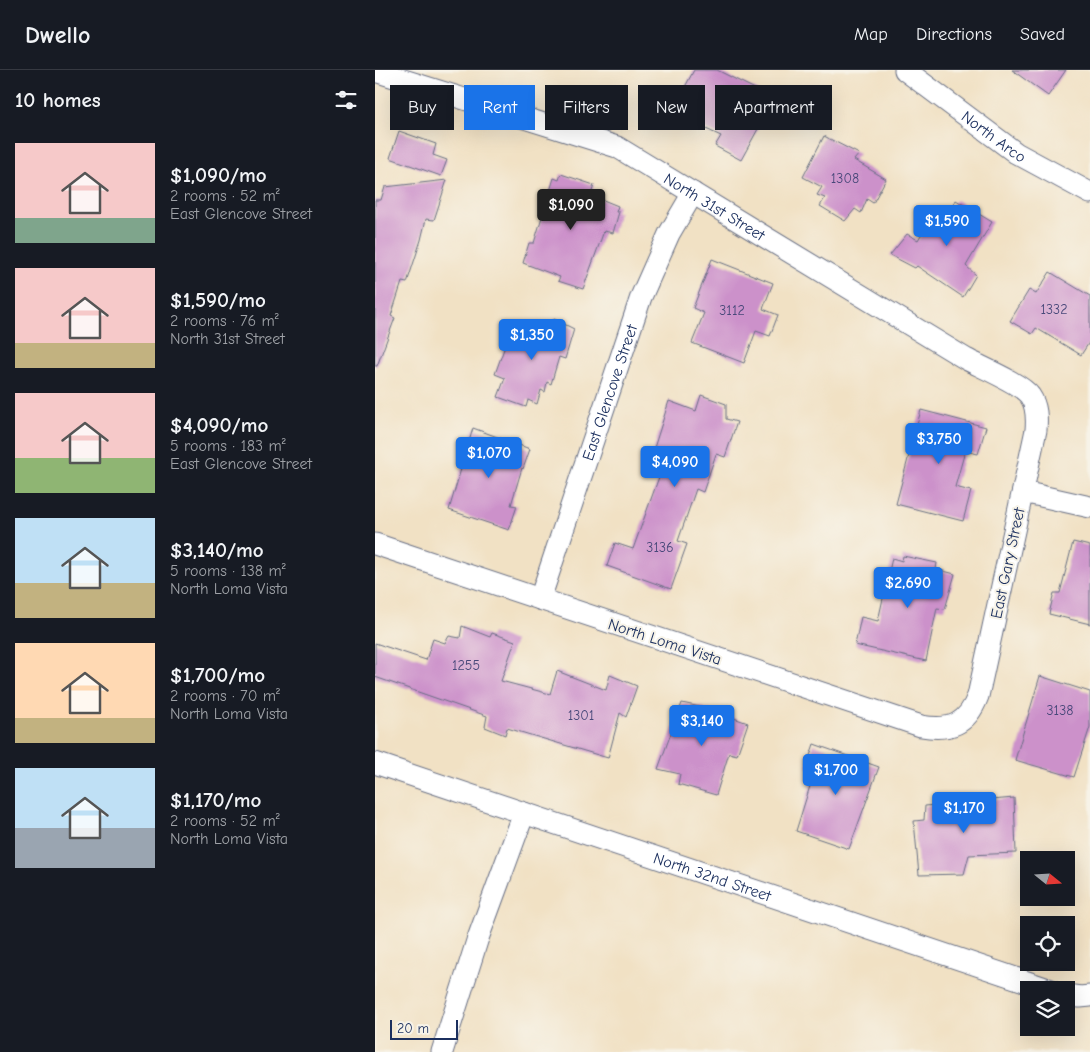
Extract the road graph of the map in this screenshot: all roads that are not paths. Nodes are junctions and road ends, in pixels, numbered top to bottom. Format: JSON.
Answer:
{"nodes":[{"id":1,"x":905,"y":70,"type":"edge"},
{"id":2,"x":375,"y":71,"type":"edge"},
{"id":3,"x":693,"y":193,"type":"junction"},
{"id":4,"x":1090,"y":193,"type":"edge"},
{"id":5,"x":1029,"y":394,"type":"joint"},
{"id":6,"x":1023,"y":492,"type":"junction"},
{"id":7,"x":1090,"y":507,"type":"edge"},
{"id":8,"x":375,"y":544,"type":"edge"},
{"id":9,"x":540,"y":599,"type":"junction"},
{"id":10,"x":957,"y":725,"type":"joint"},
{"id":11,"x":375,"y":763,"type":"edge"},
{"id":12,"x":524,"y":813,"type":"junction"},
{"id":13,"x":1024,"y":981,"type":"edge"},
{"id":14,"x":1075,"y":996,"type":"edge"},
{"id":15,"x":1090,"y":996,"type":"edge"},
{"id":16,"x":442,"y":1052,"type":"edge"}],
"edges":[{"from":1,"to":4,"type":"street","name":"North Arco"},
{"from":2,"to":3,"type":"street","name":"North 31st Street"},
{"from":3,"to":5,"type":"street","name":"North 31st Street"},
{"from":3,"to":9,"type":"street","name":"East Glencove Street"},
{"from":5,"to":6,"type":"street","name":"East Gary Street"},
{"from":6,"to":7,"type":"street"},
{"from":6,"to":10,"type":"street","name":"East Gary Street"},
{"from":8,"to":9,"type":"street","name":"North Loma Vista"},
{"from":9,"to":10,"type":"street","name":"North Loma Vista"},
{"from":11,"to":12,"type":"street","name":"North 32nd Street"},
{"from":12,"to":13,"type":"street","name":"North 32nd Street"},
{"from":12,"to":16,"type":"street"},
{"from":14,"to":15,"type":"street"}]}
